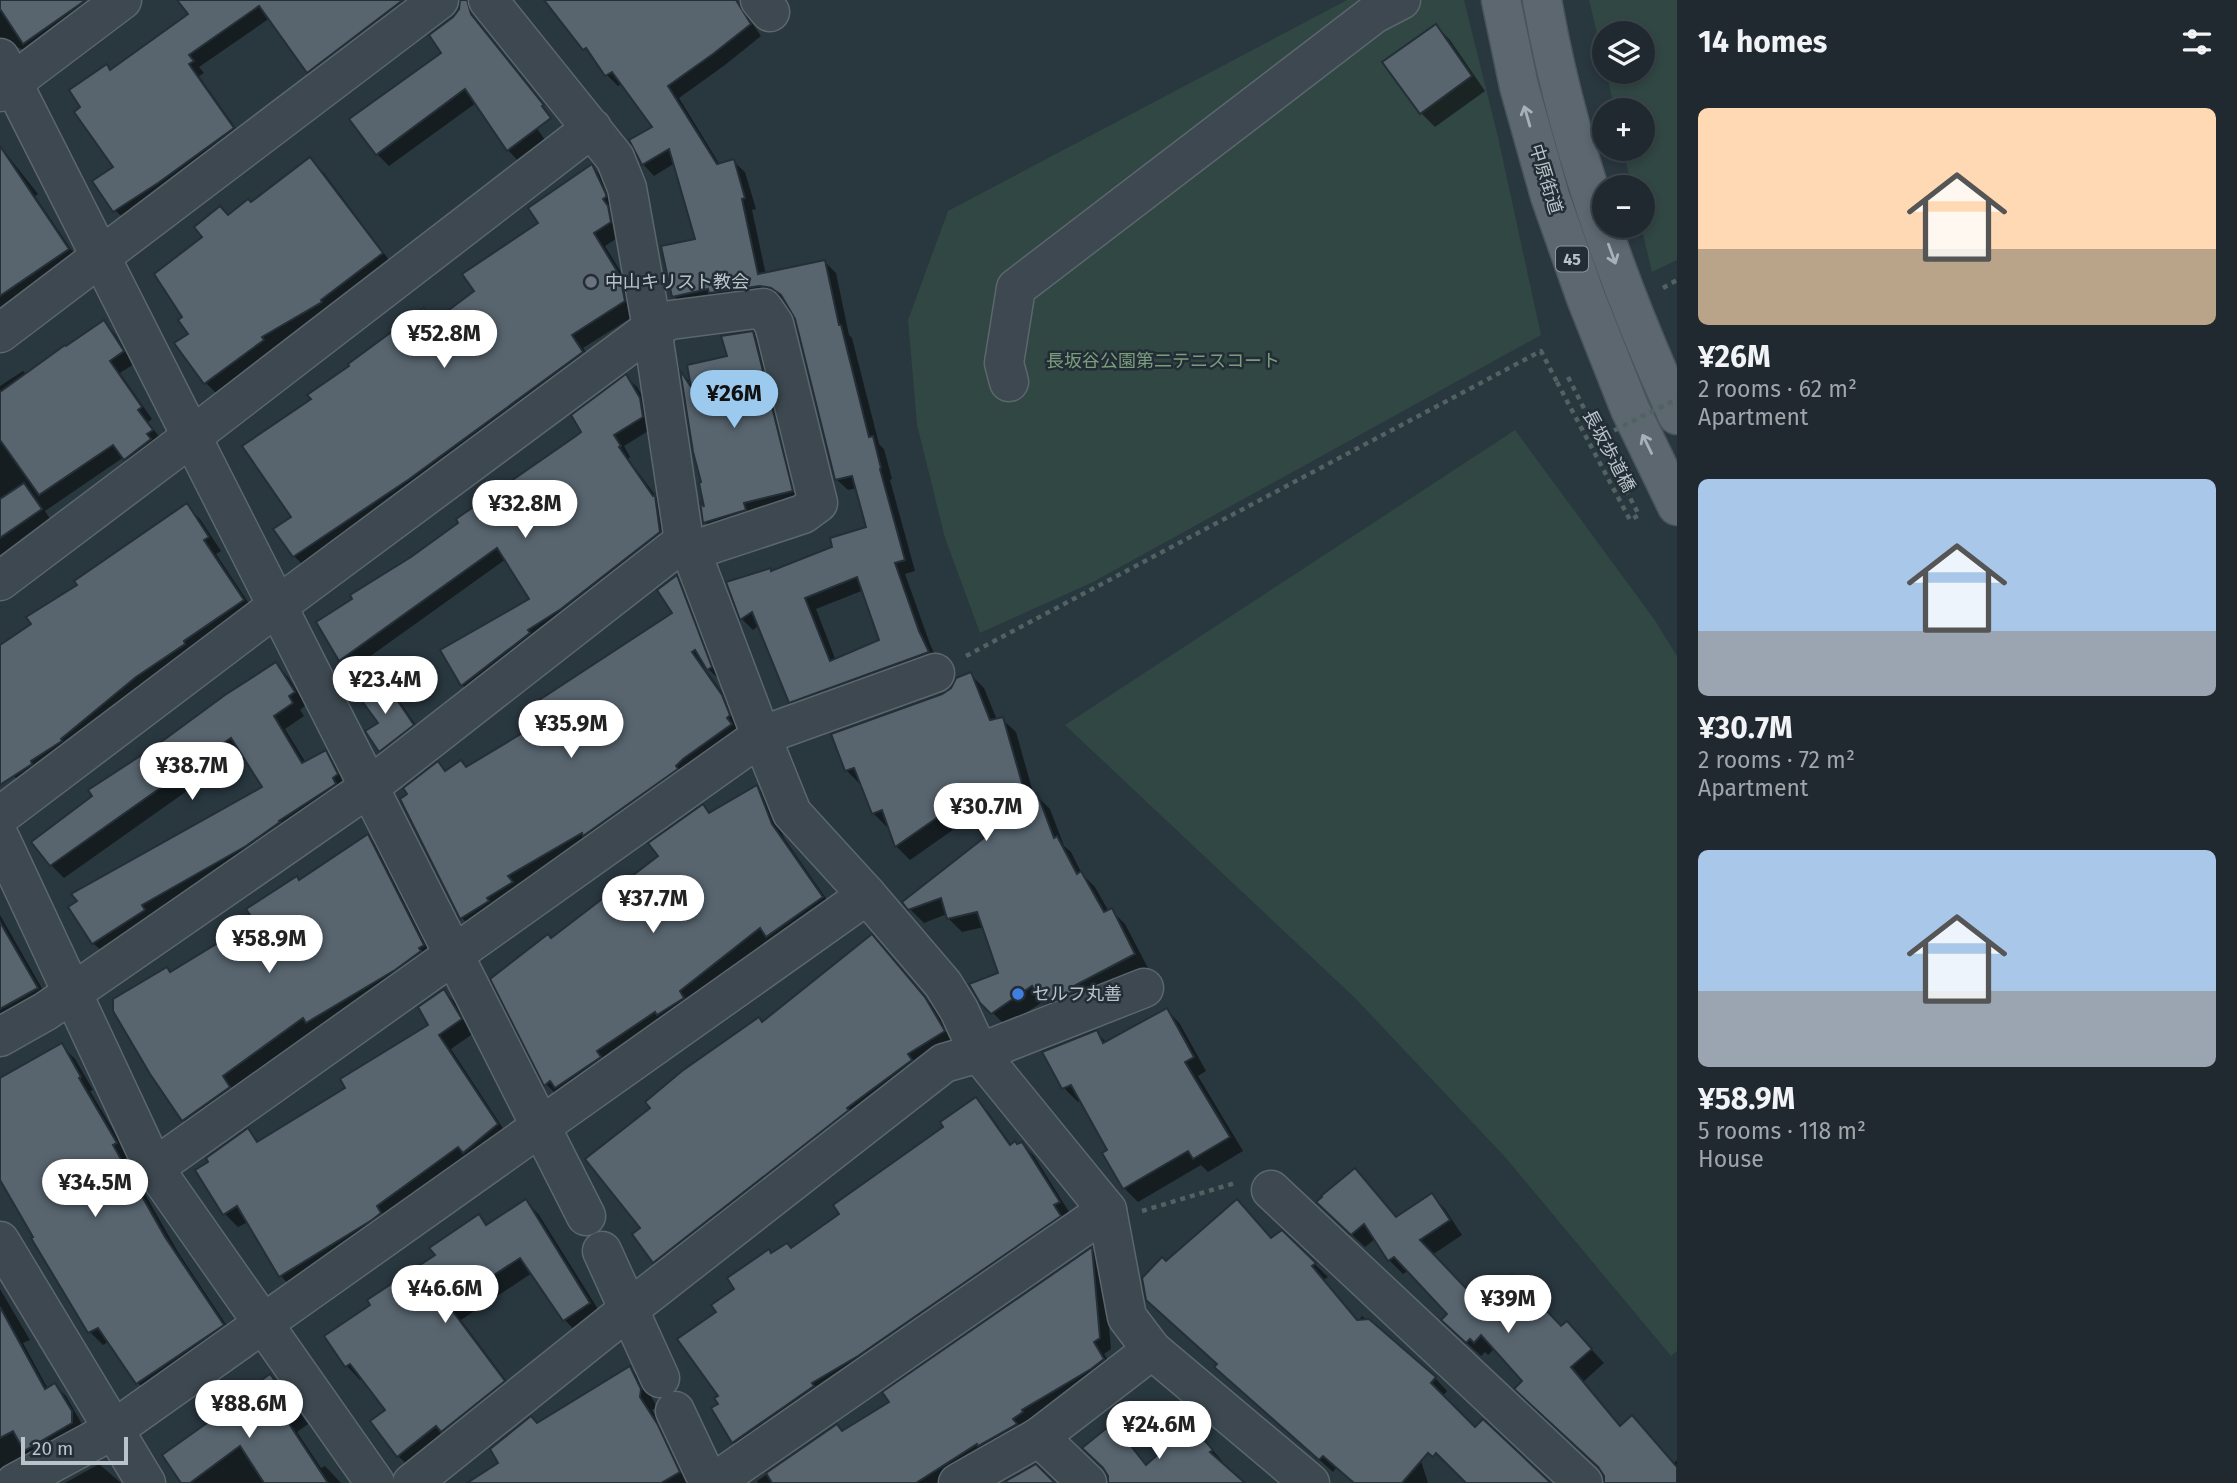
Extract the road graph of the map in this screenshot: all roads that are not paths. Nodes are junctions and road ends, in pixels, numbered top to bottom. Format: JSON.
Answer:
{"nodes":[{"id":1,"x":122,"y":0,"type":"edge"},
{"id":2,"x":439,"y":0,"type":"edge"},
{"id":3,"x":488,"y":0,"type":"edge"},
{"id":4,"x":1401,"y":0,"type":"edge"},
{"id":5,"x":1501,"y":0,"type":"edge"},
{"id":6,"x":1542,"y":0,"type":"edge"},
{"id":7,"x":4,"y":78,"type":"edge"},
{"id":8,"x":592,"y":128,"type":"junction"},
{"id":9,"x":102,"y":257,"type":"junction"},
{"id":10,"x":652,"y":328,"type":"junction"},
{"id":11,"x":0,"y":333,"type":"edge"},
{"id":12,"x":1009,"y":382,"type":"dead end"},
{"id":13,"x":1677,"y":415,"type":"edge"},
{"id":14,"x":191,"y":436,"type":"junction"},
{"id":15,"x":1677,"y":506,"type":"edge"},
{"id":16,"x":688,"y":546,"type":"junction"},
{"id":17,"x":0,"y":581,"type":"edge"},
{"id":18,"x":276,"y":607,"type":"junction"},
{"id":19,"x":935,"y":673,"type":"road end"},
{"id":20,"x":761,"y":736,"type":"junction"},
{"id":21,"x":368,"y":788,"type":"junction"},
{"id":22,"x":0,"y":816,"type":"edge"},
{"id":23,"x":0,"y":838,"type":"edge"},
{"id":24,"x":867,"y":895,"type":"junction"},
{"id":25,"x":453,"y":954,"type":"junction"},
{"id":26,"x":1144,"y":988,"type":"dead end"},
{"id":27,"x":72,"y":993,"type":"junction"},
{"id":28,"x":0,"y":1037,"type":"edge"},
{"id":29,"x":979,"y":1053,"type":"junction"},
{"id":30,"x":541,"y":1125,"type":"junction"},
{"id":31,"x":154,"y":1168,"type":"junction"},
{"id":32,"x":1270,"y":1190,"type":"road end"},
{"id":33,"x":586,"y":1216,"type":"dead end"},
{"id":34,"x":1107,"y":1216,"type":"junction"},
{"id":35,"x":0,"y":1241,"type":"edge"},
{"id":36,"x":602,"y":1251,"type":"dead end"},
{"id":37,"x":628,"y":1310,"type":"junction"},
{"id":38,"x":263,"y":1322,"type":"junction"},
{"id":39,"x":1152,"y":1350,"type":"junction"},
{"id":40,"x":113,"y":1430,"type":"junction"},
{"id":41,"x":1039,"y":1437,"type":"junction"},
{"id":42,"x":726,"y":1479,"type":"edge"},
{"id":43,"x":15,"y":1483,"type":"edge"},
{"id":44,"x":146,"y":1483,"type":"edge"},
{"id":45,"x":375,"y":1483,"type":"edge"},
{"id":46,"x":412,"y":1483,"type":"edge"},
{"id":47,"x":958,"y":1483,"type":"edge"},
{"id":48,"x":1087,"y":1483,"type":"edge"},
{"id":49,"x":1310,"y":1483,"type":"edge"},
{"id":50,"x":1583,"y":1483,"type":"edge"}],
"edges":[{"from":1,"to":7,"type":"street"},
{"from":2,"to":9,"type":"street"},
{"from":3,"to":8,"type":"street"},
{"from":4,"to":12,"type":"street"},
{"from":15,"to":5,"type":"main road","name":"中原街道","number":"45","one_way":true},
{"from":6,"to":13,"type":"main road","number":"45","one_way":true},
{"from":7,"to":9,"type":"street"},
{"from":8,"to":10,"type":"street"},
{"from":8,"to":14,"type":"street"},
{"from":9,"to":11,"type":"street"},
{"from":9,"to":14,"type":"street"},
{"from":10,"to":16,"type":"street"},
{"from":10,"to":16,"type":"street"},
{"from":10,"to":18,"type":"street"},
{"from":14,"to":17,"type":"street"},
{"from":14,"to":18,"type":"street"},
{"from":16,"to":20,"type":"street"},
{"from":16,"to":21,"type":"street"},
{"from":18,"to":21,"type":"street"},
{"from":18,"to":22,"type":"street"},
{"from":19,"to":20,"type":"street"},
{"from":20,"to":24,"type":"street"},
{"from":20,"to":25,"type":"street"},
{"from":21,"to":25,"type":"street"},
{"from":21,"to":27,"type":"street"},
{"from":23,"to":27,"type":"street"},
{"from":24,"to":29,"type":"street"},
{"from":24,"to":30,"type":"street"},
{"from":25,"to":30,"type":"street"},
{"from":25,"to":31,"type":"street"},
{"from":26,"to":29,"type":"street"},
{"from":27,"to":28,"type":"street"},
{"from":27,"to":31,"type":"street"},
{"from":29,"to":34,"type":"street"},
{"from":29,"to":37,"type":"street"},
{"from":30,"to":33,"type":"street"},
{"from":30,"to":38,"type":"street"},
{"from":31,"to":38,"type":"street"},
{"from":32,"to":50,"type":"street"},
{"from":34,"to":39,"type":"street"},
{"from":34,"to":42,"type":"street"},
{"from":35,"to":40,"type":"street"},
{"from":36,"to":37,"type":"street"},
{"from":37,"to":42,"type":"street"},
{"from":37,"to":46,"type":"street"},
{"from":38,"to":40,"type":"street"},
{"from":38,"to":45,"type":"street"},
{"from":39,"to":41,"type":"street"},
{"from":39,"to":49,"type":"street"},
{"from":40,"to":43,"type":"street"},
{"from":40,"to":44,"type":"street"},
{"from":41,"to":47,"type":"street"},
{"from":41,"to":48,"type":"street"}]}
